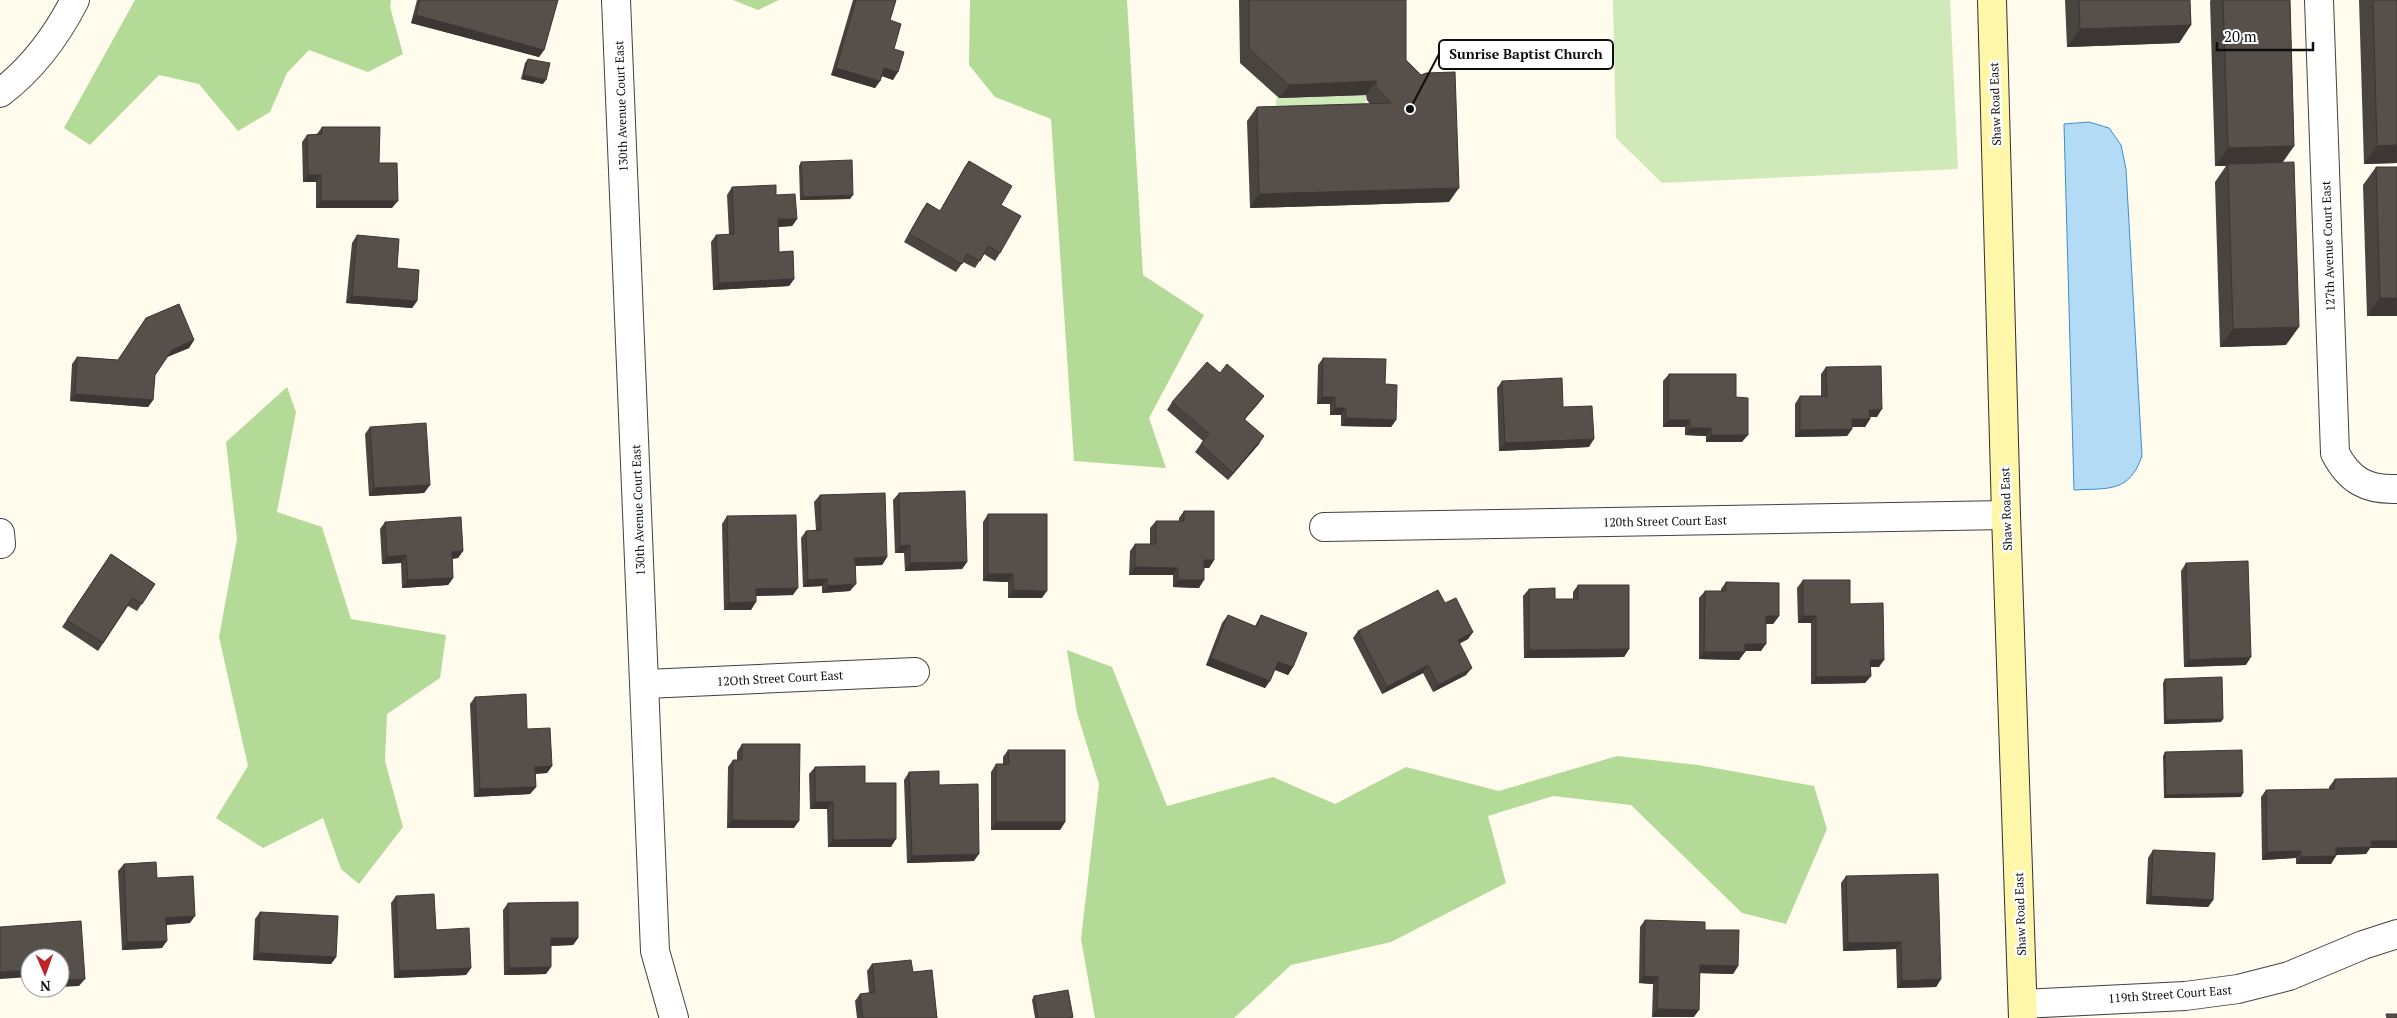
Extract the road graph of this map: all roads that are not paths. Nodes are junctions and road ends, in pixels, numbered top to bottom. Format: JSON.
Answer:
{"nodes":[{"id":1,"x":75,"y":0,"type":"edge"},
{"id":2,"x":616,"y":0,"type":"edge"},
{"id":3,"x":1992,"y":0,"type":"edge"},
{"id":4,"x":2319,"y":0,"type":"edge"},
{"id":5,"x":0,"y":93,"type":"edge"},
{"id":6,"x":2397,"y":489,"type":"edge"},
{"id":7,"x":2006,"y":515,"type":"junction"},
{"id":8,"x":1324,"y":527,"type":"dead end"},
{"id":9,"x":0,"y":533,"type":"edge"},
{"id":10,"x":1,"y":544,"type":"edge"},
{"id":11,"x":915,"y":672,"type":"dead end"},
{"id":12,"x":646,"y":684,"type":"junction"},
{"id":13,"x":2397,"y":934,"type":"edge"},
{"id":14,"x":2023,"y":1011,"type":"edge"},
{"id":15,"x":674,"y":1018,"type":"edge"}],
"edges":[{"from":1,"to":5,"type":"street"},
{"from":2,"to":12,"type":"street","name":"130th Avenue Court East"},
{"from":3,"to":7,"type":"main road","name":"Shaw Road East"},
{"from":4,"to":6,"type":"street","name":"127th Avenue Court East"},
{"from":7,"to":8,"type":"street","name":"120th Street Court East"},
{"from":7,"to":14,"type":"main road","name":"Shaw Road East"},
{"from":9,"to":10,"type":"street"},
{"from":11,"to":12,"type":"street","name":"12Oth Street Court East"},
{"from":12,"to":15,"type":"street","name":"130th Avenue Court East"},
{"from":13,"to":14,"type":"street","name":"119th Street Court East"}]}
